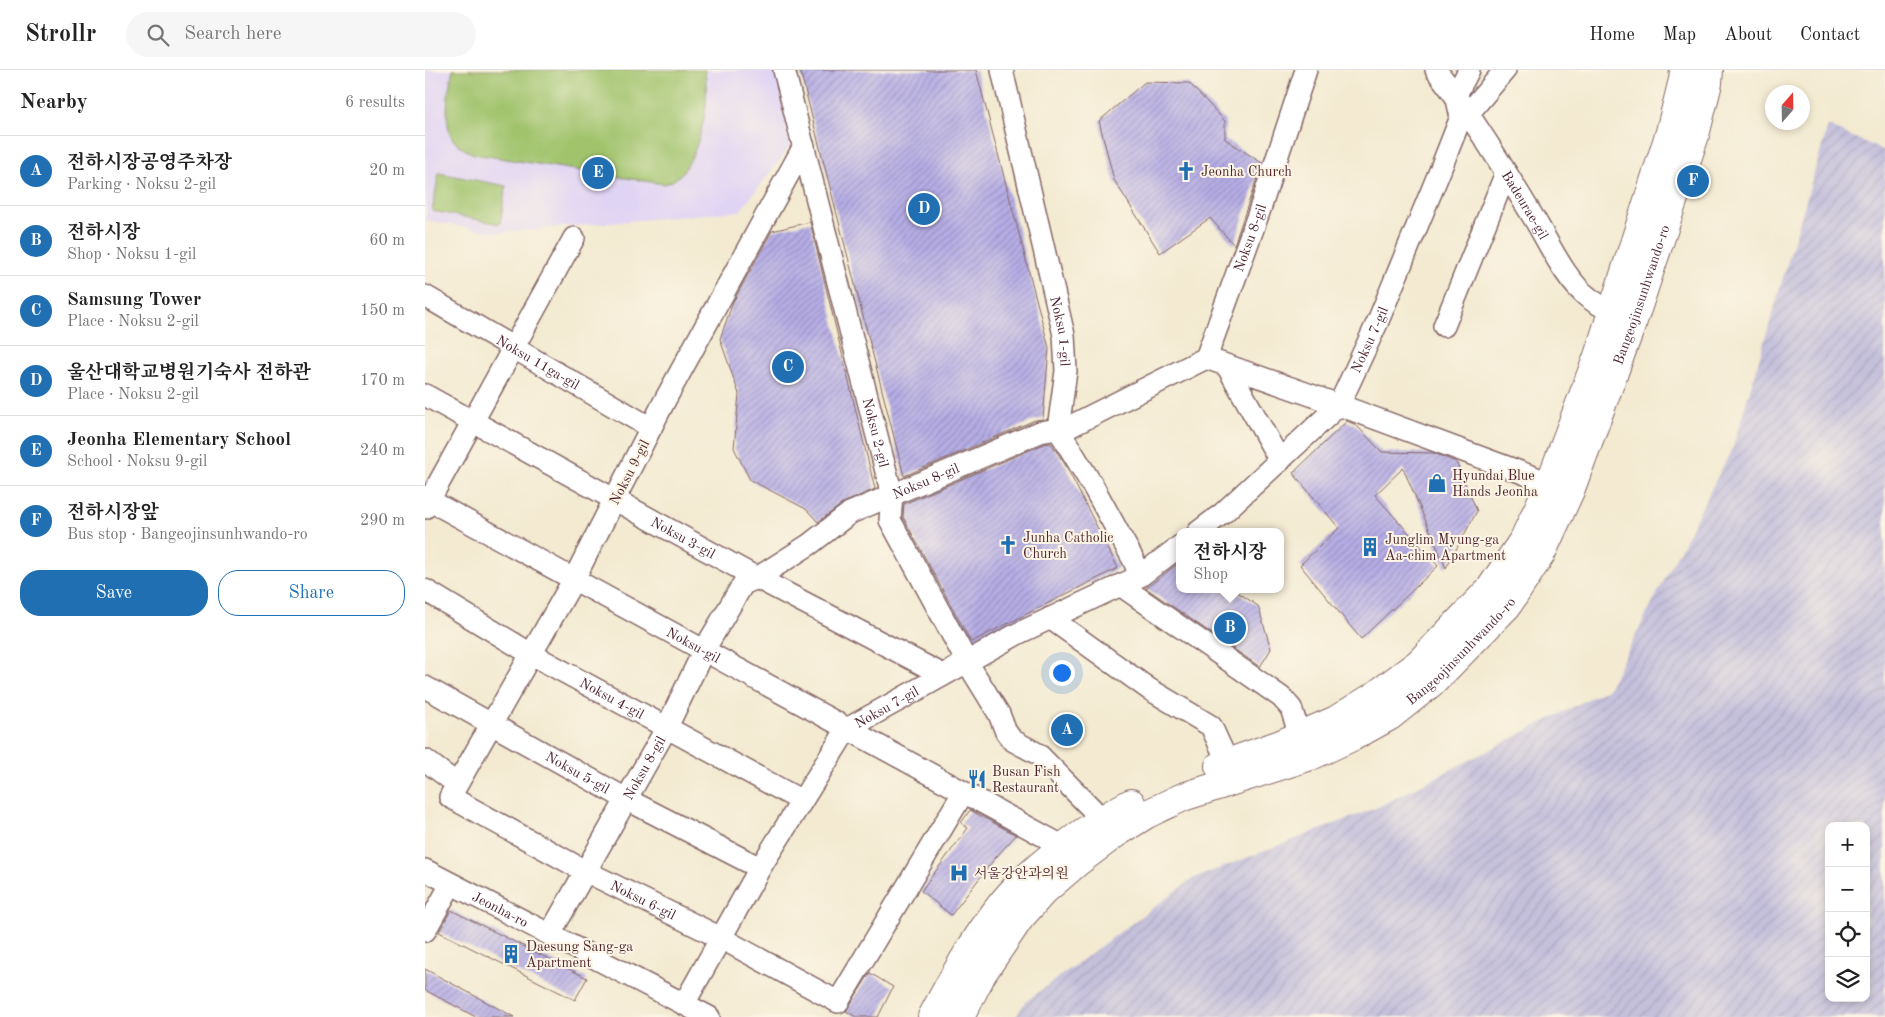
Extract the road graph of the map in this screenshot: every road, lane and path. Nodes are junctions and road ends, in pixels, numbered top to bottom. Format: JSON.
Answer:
{"nodes":[{"id":1,"x":784,"y":70,"type":"edge"},
{"id":2,"x":1002,"y":70,"type":"edge"},
{"id":3,"x":1306,"y":70,"type":"edge"},
{"id":4,"x":1436,"y":70,"type":"edge"},
{"id":5,"x":1469,"y":70,"type":"edge"},
{"id":6,"x":1505,"y":70,"type":"edge"},
{"id":7,"x":1683,"y":70,"type":"edge"},
{"id":8,"x":1709,"y":70,"type":"edge"},
{"id":9,"x":1456,"y":95,"type":"junction"},
{"id":10,"x":1468,"y":114,"type":"junction"},
{"id":11,"x":803,"y":146,"type":"junction"},
{"id":12,"x":1506,"y":173,"type":"junction"},
{"id":13,"x":574,"y":238,"type":"dead end"},
{"id":14,"x":425,"y":296,"type":"edge"},
{"id":15,"x":1623,"y":315,"type":"junction"},
{"id":16,"x":1444,"y":326,"type":"dead end"},
{"id":17,"x":513,"y":348,"type":"junction"},
{"id":18,"x":1206,"y":358,"type":"junction"},
{"id":19,"x":1227,"y":366,"type":"junction"},
{"id":20,"x":425,"y":395,"type":"edge"},
{"id":21,"x":1339,"y":405,"type":"junction"},
{"id":22,"x":473,"y":421,"type":"junction"},
{"id":23,"x":651,"y":428,"type":"junction"},
{"id":24,"x":1058,"y":429,"type":"junction"},
{"id":25,"x":1280,"y":461,"type":"junction"},
{"id":26,"x":1550,"y":483,"type":"junction"},
{"id":27,"x":892,"y":495,"type":"junction"},
{"id":28,"x":615,"y":500,"type":"junction"},
{"id":29,"x":426,"y":502,"type":"edge"},
{"id":30,"x":1204,"y":528,"type":"edge"},
{"id":31,"x":1176,"y":549,"type":"edge"},
{"id":32,"x":1140,"y":576,"type":"junction"},
{"id":33,"x":757,"y":578,"type":"junction"},
{"id":34,"x":574,"y":579,"type":"junction"},
{"id":35,"x":1120,"y":585,"type":"junction"},
{"id":36,"x":425,"y":590,"type":"edge"},
{"id":37,"x":1050,"y":618,"type":"junction"},
{"id":38,"x":703,"y":650,"type":"junction"},
{"id":39,"x":531,"y":654,"type":"junction"},
{"id":40,"x":967,"y":662,"type":"junction"},
{"id":41,"x":943,"y":675,"type":"junction"},
{"id":42,"x":425,"y":687,"type":"edge"},
{"id":43,"x":492,"y":724,"type":"junction"},
{"id":44,"x":666,"y":728,"type":"junction"},
{"id":45,"x":847,"y":729,"type":"junction"},
{"id":46,"x":1300,"y":736,"type":"junction"},
{"id":47,"x":425,"y":760,"type":"edge"},
{"id":48,"x":1228,"y":763,"type":"junction"},
{"id":49,"x":454,"y":790,"type":"junction"},
{"id":50,"x":963,"y":793,"type":"junction"},
{"id":51,"x":627,"y":799,"type":"junction"},
{"id":52,"x":802,"y":801,"type":"junction"},
{"id":53,"x":1102,"y":820,"type":"junction"},
{"id":54,"x":1064,"y":847,"type":"junction"},
{"id":55,"x":760,"y":868,"type":"junction"},
{"id":56,"x":425,"y":870,"type":"edge"},
{"id":57,"x":585,"y":872,"type":"junction"},
{"id":58,"x":451,"y":884,"type":"junction"},
{"id":59,"x":425,"y":931,"type":"edge"},
{"id":60,"x":550,"y":934,"type":"junction"},
{"id":61,"x":721,"y":938,"type":"junction"},
{"id":62,"x":684,"y":1004,"type":"junction"},
{"id":63,"x":709,"y":1017,"type":"edge"},
{"id":64,"x":932,"y":1017,"type":"edge"},
{"id":65,"x":959,"y":1017,"type":"edge"}],
"edges":[{"from":1,"to":11,"type":"street","name":"Noksu 2-gil"},
{"from":2,"to":24,"type":"street","name":"Noksu 1-gil"},
{"from":3,"to":18,"type":"street","name":"Noksu 8-gil"},
{"from":4,"to":9,"type":"street","name":"Badeurae-gil"},
{"from":5,"to":9,"type":"street"},
{"from":6,"to":10,"type":"street"},
{"from":7,"to":15,"type":"main road","name":"Bangeojinsunhwando-ro"},
{"from":8,"to":15,"type":"main road","name":"Bangeojinsunhwando-ro"},
{"from":9,"to":10,"type":"street","name":"Badeurae-gil"},
{"from":9,"to":21,"type":"street","name":"Noksu 7-gil"},
{"from":10,"to":12,"type":"street","name":"Badeurae-gil"},
{"from":11,"to":23,"type":"street","name":"Noksu 9-gil"},
{"from":11,"to":27,"type":"street","name":"Noksu 2-gil"},
{"from":12,"to":15,"type":"street","name":"Badeurae-gil"},
{"from":12,"to":16,"type":"street"},
{"from":13,"to":17,"type":"street"},
{"from":14,"to":17,"type":"street","name":"Noksu 11ga-gil"},
{"from":15,"to":26,"type":"main road","name":"Bangeojinsunhwando-ro"},
{"from":15,"to":65,"type":"main road","name":"Bangeojinsunhwando-ro"},
{"from":17,"to":22,"type":"street"},
{"from":17,"to":23,"type":"street","name":"Noksu 11ga-gil"},
{"from":18,"to":19,"type":"street"},
{"from":18,"to":24,"type":"street","name":"Noksu 8-gil"},
{"from":19,"to":21,"type":"street"},
{"from":19,"to":25,"type":"street"},
{"from":20,"to":22,"type":"street","name":"Noksu 3-gil"},
{"from":21,"to":25,"type":"street","name":"Noksu 7-gil"},
{"from":21,"to":26,"type":"street"},
{"from":22,"to":28,"type":"street","name":"Noksu 3-gil"},
{"from":22,"to":29,"type":"street"},
{"from":23,"to":28,"type":"street","name":"Noksu 9-gil"},
{"from":24,"to":27,"type":"street","name":"Noksu 8-gil"},
{"from":24,"to":32,"type":"street"},
{"from":25,"to":30,"type":"street","name":"Noksu 7-gil"},
{"from":26,"to":46,"type":"main road","name":"Bangeojinsunhwando-ro"},
{"from":27,"to":33,"type":"street","name":"Noksu 8-gil"},
{"from":27,"to":40,"type":"street","name":"Noksu 2-gil"},
{"from":28,"to":33,"type":"street","name":"Noksu 3-gil"},
{"from":28,"to":34,"type":"street","name":"Noksu 9-gil"},
{"from":29,"to":34,"type":"street","name":"Noksu-gil"},
{"from":31,"to":32,"type":"street","name":"Noksu 7-gil"},
{"from":32,"to":35,"type":"street","name":"Noksu 7-gil"},
{"from":33,"to":38,"type":"street","name":"Noksu 8-gil"},
{"from":33,"to":41,"type":"street","name":"Noksu 3-gil"},
{"from":34,"to":38,"type":"street","name":"Noksu-gil"},
{"from":34,"to":39,"type":"street","name":"Noksu 9-gil"},
{"from":35,"to":37,"type":"street","name":"Noksu 7-gil"},
{"from":35,"to":46,"type":"street"},
{"from":36,"to":39,"type":"street","name":"Noksu 4-gil"},
{"from":37,"to":40,"type":"street","name":"Noksu 7-gil"},
{"from":37,"to":48,"type":"street"},
{"from":38,"to":44,"type":"street","name":"Noksu 8-gil"},
{"from":38,"to":45,"type":"street","name":"Noksu-gil"},
{"from":39,"to":43,"type":"street","name":"Noksu 9-gil"},
{"from":39,"to":44,"type":"street","name":"Noksu 4-gil"},
{"from":40,"to":41,"type":"street","name":"Noksu 7-gil"},
{"from":40,"to":53,"type":"street","name":"Noksu 2-gil"},
{"from":41,"to":45,"type":"street","name":"Noksu 7-gil"},
{"from":42,"to":43,"type":"street","name":"Noksu 5-gil"},
{"from":43,"to":49,"type":"street","name":"Noksu 9-gil"},
{"from":43,"to":51,"type":"street","name":"Noksu 5-gil"},
{"from":44,"to":51,"type":"street","name":"Noksu 8-gil"},
{"from":44,"to":52,"type":"street","name":"Noksu 4-gil"},
{"from":45,"to":50,"type":"street","name":"Noksu-gil"},
{"from":45,"to":52,"type":"street","name":"Noksu 7-gil"},
{"from":46,"to":48,"type":"main road","name":"Bangeojinsunhwando-ro"},
{"from":47,"to":49,"type":"street","name":"Noksu 6-gil"},
{"from":48,"to":53,"type":"main road","name":"Bangeojinsunhwando-ro"},
{"from":49,"to":57,"type":"street","name":"Noksu 6-gil"},
{"from":50,"to":54,"type":"street","name":"Noksu-gil"},
{"from":50,"to":61,"type":"street","name":"Noksu 6-gil"},
{"from":51,"to":55,"type":"street","name":"Noksu 5-gil"},
{"from":51,"to":57,"type":"street","name":"Noksu 8-gil"},
{"from":52,"to":55,"type":"street","name":"Noksu 7-gil"},
{"from":53,"to":54,"type":"main road","name":"Bangeojinsunhwando-ro"},
{"from":54,"to":64,"type":"main road","name":"Bangeojinsunhwando-ro"},
{"from":55,"to":61,"type":"street","name":"Noksu 7-gil"},
{"from":56,"to":58,"type":"street","name":"Jeonha-ro"},
{"from":57,"to":60,"type":"street","name":"Noksu 8-gil"},
{"from":57,"to":61,"type":"street","name":"Noksu 6-gil"},
{"from":58,"to":59,"type":"street"},
{"from":58,"to":60,"type":"street","name":"Jeonha-ro"},
{"from":60,"to":62,"type":"street","name":"Jeonha-ro"},
{"from":61,"to":62,"type":"street","name":"Noksu 7-gil"},
{"from":62,"to":63,"type":"street","name":"Jeonha-ro"}]}
